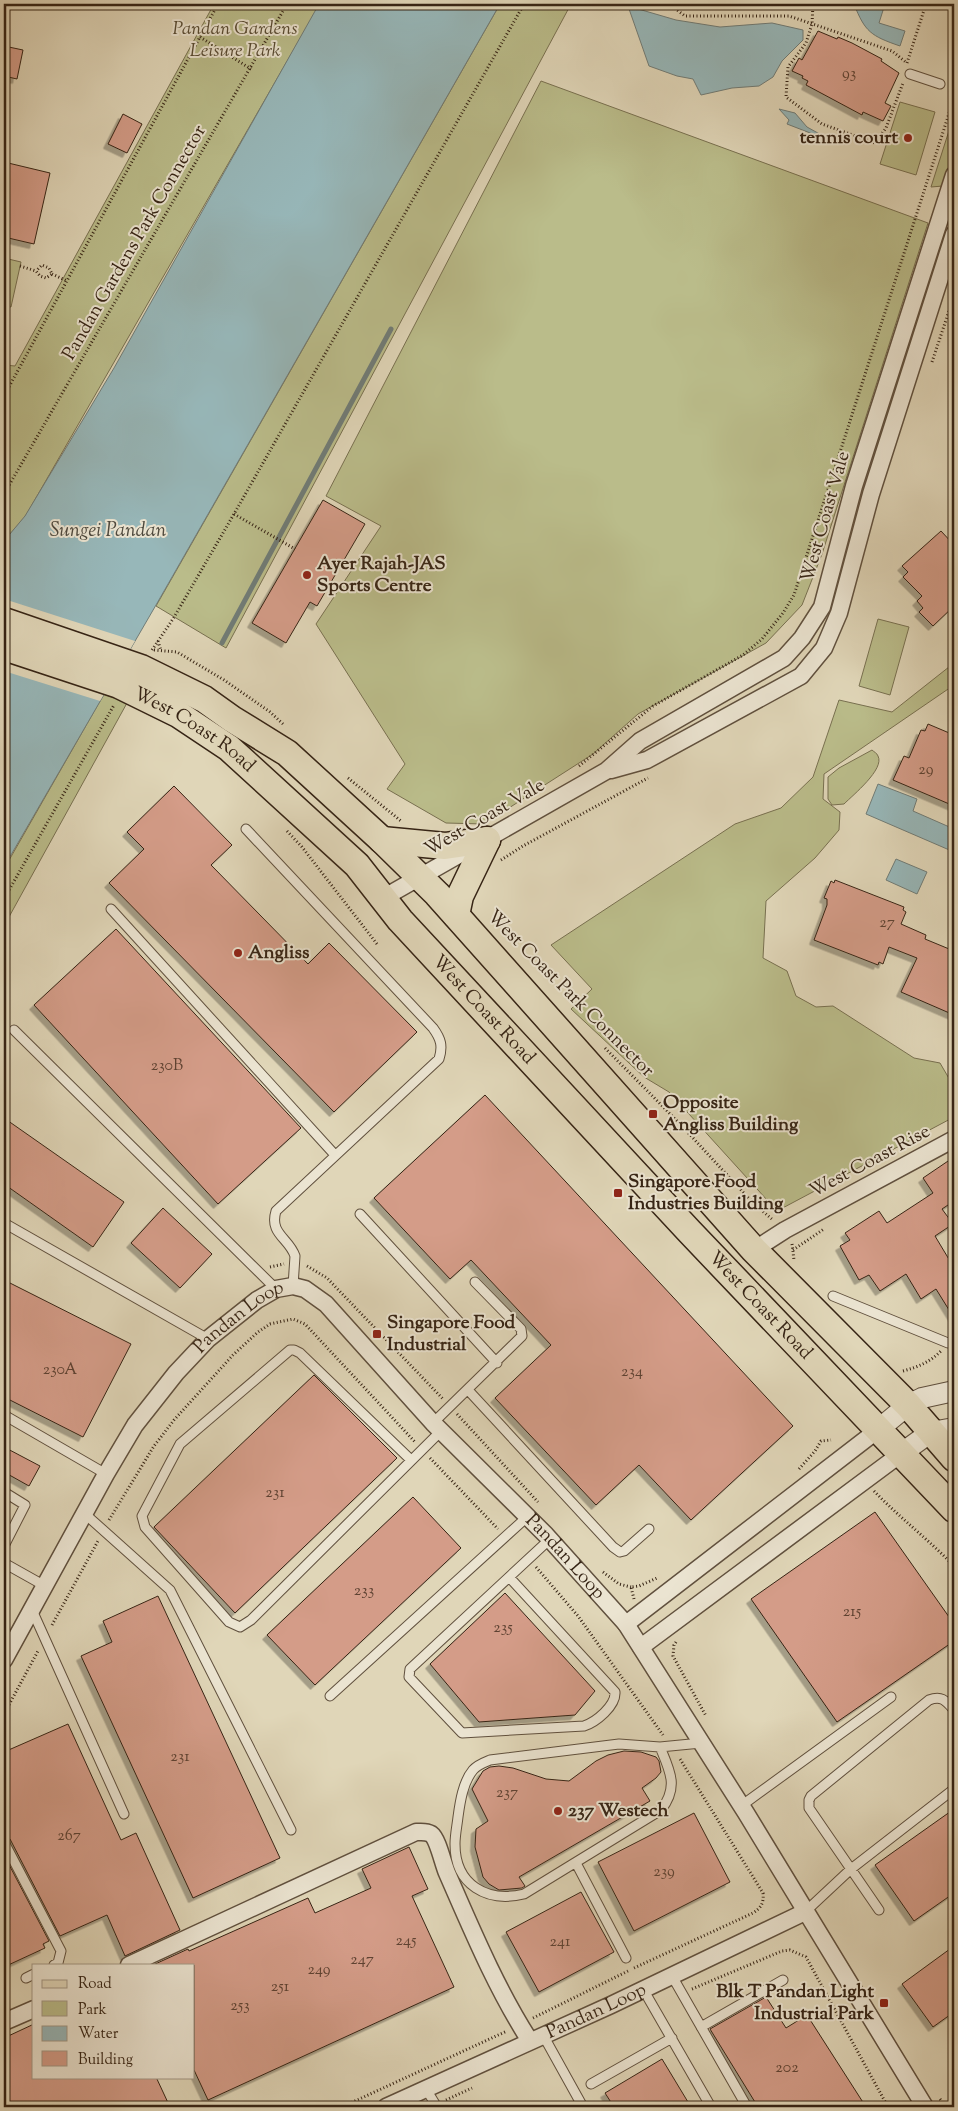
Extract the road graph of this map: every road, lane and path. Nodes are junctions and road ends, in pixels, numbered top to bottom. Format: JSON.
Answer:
{"nodes":[{"id":1,"x":218,"y":4,"type":"edge"},
{"id":2,"x":288,"y":4,"type":"edge"},
{"id":3,"x":524,"y":4,"type":"edge"},
{"id":4,"x":669,"y":4,"type":"edge"},
{"id":5,"x":813,"y":4,"type":"edge"},
{"id":6,"x":925,"y":7,"type":"dead end"},
{"id":7,"x":812,"y":24,"type":"junction"},
{"id":8,"x":200,"y":37,"type":"junction"},
{"id":9,"x":906,"y":63,"type":"junction"},
{"id":10,"x":250,"y":69,"type":"junction"},
{"id":11,"x":906,"y":74,"type":"junction"},
{"id":12,"x":940,"y":84,"type":"dead end"},
{"id":13,"x":954,"y":98,"type":"edge"},
{"id":14,"x":954,"y":175,"type":"edge"},
{"id":15,"x":954,"y":234,"type":"edge"},
{"id":16,"x":20,"y":266,"type":"dead end"},
{"id":17,"x":36,"y":271,"type":"junction"},
{"id":18,"x":52,"y":274,"type":"junction"},
{"id":19,"x":66,"y":281,"type":"junction"},
{"id":20,"x":4,"y":396,"type":"edge"},
{"id":21,"x":4,"y":494,"type":"edge"},
{"id":22,"x":234,"y":514,"type":"junction"},
{"id":23,"x":295,"y":549,"type":"dead end"},
{"id":24,"x":4,"y":621,"type":"edge"},
{"id":25,"x":158,"y":641,"type":"junction"},
{"id":26,"x":4,"y":647,"type":"edge"},
{"id":27,"x":161,"y":651,"type":"dead end"},
{"id":28,"x":127,"y":679,"type":"junction"},
{"id":29,"x":578,"y":767,"type":"dead end"},
{"id":30,"x":606,"y":772,"type":"junction"},
{"id":31,"x":650,"y":776,"type":"dead end"},
{"id":32,"x":282,"y":826,"type":"dead end"},
{"id":33,"x":246,"y":829,"type":"dead end"},
{"id":34,"x":382,"y":840,"type":"junction"},
{"id":35,"x":493,"y":851,"type":"junction"},
{"id":36,"x":420,"y":878,"type":"junction"},
{"id":37,"x":383,"y":898,"type":"junction"},
{"id":38,"x":4,"y":899,"type":"edge"},
{"id":39,"x":111,"y":909,"type":"dead end"},
{"id":40,"x":456,"y":915,"type":"junction"},
{"id":41,"x":377,"y":944,"type":"dead end"},
{"id":42,"x":14,"y":1030,"type":"dead end"},
{"id":43,"x":603,"y":1046,"type":"dead end"},
{"id":44,"x":954,"y":1139,"type":"edge"},
{"id":45,"x":335,"y":1155,"type":"junction"},
{"id":46,"x":360,"y":1214,"type":"dead end"},
{"id":47,"x":4,"y":1223,"type":"edge"},
{"id":48,"x":785,"y":1230,"type":"junction"},
{"id":49,"x":754,"y":1250,"type":"junction"},
{"id":50,"x":798,"y":1266,"type":"dead end"},
{"id":51,"x":476,"y":1282,"type":"dead end"},
{"id":52,"x":293,"y":1286,"type":"junction"},
{"id":53,"x":276,"y":1289,"type":"junction"},
{"id":54,"x":833,"y":1296,"type":"dead end"},
{"id":55,"x":208,"y":1340,"type":"junction"},
{"id":56,"x":951,"y":1343,"type":"edge"},
{"id":57,"x":496,"y":1363,"type":"junction"},
{"id":58,"x":901,"y":1373,"type":"dead end"},
{"id":59,"x":468,"y":1390,"type":"junction"},
{"id":60,"x":954,"y":1391,"type":"edge"},
{"id":61,"x":908,"y":1405,"type":"junction"},
{"id":62,"x":4,"y":1415,"type":"edge"},
{"id":63,"x":437,"y":1427,"type":"junction"},
{"id":64,"x":879,"y":1429,"type":"junction"},
{"id":65,"x":943,"y":1430,"type":"edge"},
{"id":66,"x":422,"y":1450,"type":"junction"},
{"id":67,"x":902,"y":1453,"type":"junction"},
{"id":68,"x":954,"y":1458,"type":"edge"},
{"id":69,"x":411,"y":1460,"type":"junction"},
{"id":70,"x":106,"y":1474,"type":"junction"},
{"id":71,"x":872,"y":1489,"type":"dead end"},
{"id":72,"x":4,"y":1492,"type":"edge"},
{"id":73,"x":954,"y":1508,"type":"edge"},
{"id":74,"x":84,"y":1513,"type":"junction"},
{"id":75,"x":527,"y":1517,"type":"junction"},
{"id":76,"x":649,"y":1529,"type":"dead end"},
{"id":77,"x":103,"y":1530,"type":"junction"},
{"id":78,"x":506,"y":1537,"type":"junction"},
{"id":79,"x":550,"y":1539,"type":"junction"},
{"id":80,"x":4,"y":1546,"type":"edge"},
{"id":81,"x":528,"y":1559,"type":"junction"},
{"id":82,"x":4,"y":1563,"type":"edge"},
{"id":83,"x":954,"y":1566,"type":"edge"},
{"id":84,"x":509,"y":1577,"type":"junction"},
{"id":85,"x":45,"y":1586,"type":"junction"},
{"id":86,"x":32,"y":1610,"type":"junction"},
{"id":87,"x":626,"y":1624,"type":"junction"},
{"id":88,"x":45,"y":1638,"type":"junction"},
{"id":89,"x":641,"y":1647,"type":"junction"},
{"id":90,"x":4,"y":1660,"type":"edge"},
{"id":91,"x":330,"y":1696,"type":"dead end"},
{"id":92,"x":891,"y":1697,"type":"dead end"},
{"id":93,"x":954,"y":1710,"type":"edge"},
{"id":94,"x":4,"y":1714,"type":"edge"},
{"id":95,"x":701,"y":1743,"type":"junction"},
{"id":96,"x":671,"y":1746,"type":"junction"},
{"id":97,"x":660,"y":1747,"type":"junction"},
{"id":98,"x":954,"y":1789,"type":"edge"},
{"id":99,"x":741,"y":1806,"type":"junction"},
{"id":100,"x":124,"y":1814,"type":"dead end"},
{"id":101,"x":291,"y":1830,"type":"dead end"},
{"id":102,"x":4,"y":1842,"type":"edge"},
{"id":103,"x":576,"y":1863,"type":"junction"},
{"id":104,"x":851,"y":1869,"type":"junction"},
{"id":105,"x":879,"y":1910,"type":"dead end"},
{"id":106,"x":805,"y":1912,"type":"junction"},
{"id":107,"x":753,"y":1913,"type":"dead end"},
{"id":108,"x":626,"y":1958,"type":"dead end"},
{"id":109,"x":55,"y":1964,"type":"edge"},
{"id":110,"x":131,"y":1964,"type":"edge"},
{"id":111,"x":672,"y":1976,"type":"junction"},
{"id":112,"x":783,"y":1980,"type":"dead end"},
{"id":113,"x":643,"y":1989,"type":"junction"},
{"id":114,"x":32,"y":2010,"type":"edge"},
{"id":115,"x":4,"y":2022,"type":"edge"},
{"id":116,"x":519,"y":2025,"type":"junction"},
{"id":117,"x":701,"y":2027,"type":"junction"},
{"id":118,"x":536,"y":2038,"type":"junction"},
{"id":119,"x":672,"y":2038,"type":"junction"},
{"id":120,"x":591,"y":2084,"type":"dead end"},
{"id":121,"x":426,"y":2089,"type":"junction"},
{"id":122,"x":342,"y":2107,"type":"edge"},
{"id":123,"x":386,"y":2107,"type":"edge"},
{"id":124,"x":437,"y":2107,"type":"edge"},
{"id":125,"x":583,"y":2107,"type":"edge"},
{"id":126,"x":712,"y":2107,"type":"edge"},
{"id":127,"x":747,"y":2107,"type":"edge"},
{"id":128,"x":924,"y":2107,"type":"edge"}],
"edges":[{"from":1,"to":8,"type":"path"},
{"from":2,"to":10,"type":"path","name":"Pandan Gardens Park Connector"},
{"from":3,"to":22,"type":"path"},
{"from":4,"to":7,"type":"path"},
{"from":5,"to":7,"type":"path"},
{"from":6,"to":9,"type":"path"},
{"from":7,"to":9,"type":"path"},
{"from":7,"to":11,"type":"path"},
{"from":8,"to":10,"type":"path"},
{"from":8,"to":19,"type":"path"},
{"from":9,"to":11,"type":"path"},
{"from":10,"to":21,"type":"path","name":"Pandan Gardens Park Connector"},
{"from":11,"to":12,"type":"lane"},
{"from":13,"to":29,"type":"path"},
{"from":14,"to":30,"type":"street","name":"West Coast Vale"},
{"from":15,"to":30,"type":"street","name":"West Coast Vale"},
{"from":16,"to":17,"type":"path"},
{"from":17,"to":18,"type":"path"},
{"from":17,"to":18,"type":"path"},
{"from":18,"to":19,"type":"path"},
{"from":19,"to":20,"type":"path"},
{"from":22,"to":23,"type":"path"},
{"from":22,"to":25,"type":"path"},
{"from":24,"to":28,"type":"main road","name":"West Coast Road"},
{"from":25,"to":27,"type":"path"},
{"from":25,"to":28,"type":"path"},
{"from":26,"to":28,"type":"main road","name":"West Coast Road"},
{"from":28,"to":34,"type":"main road","name":"West Coast Road"},
{"from":28,"to":37,"type":"main road","name":"West Coast Road"},
{"from":28,"to":38,"type":"path"},
{"from":30,"to":35,"type":"street","name":"West Coast Vale"},
{"from":31,"to":35,"type":"path"},
{"from":32,"to":41,"type":"path"},
{"from":33,"to":45,"type":"lane"},
{"from":34,"to":35,"type":"main road"},
{"from":34,"to":36,"type":"main road","name":"West Coast Road"},
{"from":35,"to":36,"type":"street","name":"West Coast Vale"},
{"from":35,"to":40,"type":"main road"},
{"from":36,"to":37,"type":"street","name":"West Coast Vale"},
{"from":36,"to":40,"type":"main road","name":"West Coast Road"},
{"from":37,"to":64,"type":"main road","name":"West Coast Road"},
{"from":39,"to":45,"type":"lane"},
{"from":40,"to":49,"type":"main road","name":"West Coast Road"},
{"from":42,"to":53,"type":"lane"},
{"from":43,"to":48,"type":"path","name":"West Coast Park Connector"},
{"from":44,"to":48,"type":"street","name":"West Coast Rise"},
{"from":45,"to":52,"type":"lane"},
{"from":46,"to":57,"type":"lane"},
{"from":47,"to":55,"type":"lane"},
{"from":48,"to":49,"type":"street","name":"West Coast Rise"},
{"from":48,"to":50,"type":"path","name":"West Coast Park Connector"},
{"from":49,"to":61,"type":"main road","name":"West Coast Road"},
{"from":51,"to":57,"type":"lane"},
{"from":52,"to":53,"type":"street","name":"Pandan Loop"},
{"from":52,"to":63,"type":"street","name":"Pandan Loop"},
{"from":53,"to":55,"type":"street","name":"Pandan Loop"},
{"from":54,"to":56,"type":"lane"},
{"from":55,"to":70,"type":"street","name":"Pandan Loop"},
{"from":56,"to":58,"type":"path"},
{"from":57,"to":59,"type":"lane"},
{"from":59,"to":63,"type":"lane"},
{"from":59,"to":76,"type":"lane"},
{"from":60,"to":61,"type":"street"},
{"from":61,"to":64,"type":"street"},
{"from":61,"to":65,"type":"main road","name":"West Coast Road"},
{"from":62,"to":70,"type":"lane"},
{"from":63,"to":66,"type":"lane"},
{"from":63,"to":75,"type":"street","name":"Pandan Loop"},
{"from":64,"to":67,"type":"main road","name":"West Coast Road"},
{"from":64,"to":87,"type":"street"},
{"from":65,"to":67,"type":"street"},
{"from":65,"to":68,"type":"main road","name":"West Coast Road"},
{"from":66,"to":69,"type":"lane"},
{"from":66,"to":77,"type":"path"},
{"from":66,"to":78,"type":"path"},
{"from":67,"to":73,"type":"main road","name":"West Coast Road"},
{"from":67,"to":89,"type":"street"},
{"from":69,"to":69,"type":"lane"},
{"from":70,"to":74,"type":"street","name":"Pandan Loop"},
{"from":71,"to":83,"type":"path"},
{"from":72,"to":80,"type":"lane"},
{"from":74,"to":77,"type":"lane"},
{"from":74,"to":85,"type":"street","name":"Pandan Loop"},
{"from":75,"to":78,"type":"lane"},
{"from":75,"to":79,"type":"street","name":"Pandan Loop"},
{"from":77,"to":88,"type":"path"},
{"from":77,"to":101,"type":"lane"},
{"from":78,"to":91,"type":"lane"},
{"from":79,"to":81,"type":"lane"},
{"from":79,"to":87,"type":"street","name":"Pandan Loop"},
{"from":81,"to":84,"type":"lane"},
{"from":81,"to":96,"type":"path"},
{"from":82,"to":85,"type":"lane"},
{"from":84,"to":84,"type":"lane"},
{"from":85,"to":86,"type":"street","name":"Pandan Loop"},
{"from":86,"to":88,"type":"lane"},
{"from":86,"to":90,"type":"street","name":"Pandan Loop"},
{"from":87,"to":89,"type":"street","name":"Pandan Loop"},
{"from":88,"to":94,"type":"path"},
{"from":88,"to":100,"type":"lane"},
{"from":89,"to":95,"type":"street","name":"Pandan Loop"},
{"from":92,"to":99,"type":"lane"},
{"from":93,"to":104,"type":"lane"},
{"from":95,"to":96,"type":"lane"},
{"from":95,"to":99,"type":"street","name":"Pandan Loop"},
{"from":96,"to":97,"type":"lane"},
{"from":96,"to":107,"type":"path"},
{"from":97,"to":103,"type":"lane"},
{"from":97,"to":103,"type":"lane"},
{"from":98,"to":104,"type":"lane"},
{"from":99,"to":106,"type":"street","name":"Pandan Loop"},
{"from":102,"to":109,"type":"lane"},
{"from":103,"to":108,"type":"lane"},
{"from":104,"to":105,"type":"lane"},
{"from":104,"to":106,"type":"lane"},
{"from":106,"to":111,"type":"street","name":"Pandan Loop"},
{"from":106,"to":128,"type":"street","name":"Pandan Loop"},
{"from":110,"to":116,"type":"street"},
{"from":111,"to":113,"type":"street","name":"Pandan Loop"},
{"from":111,"to":117,"type":"lane"},
{"from":112,"to":117,"type":"lane"},
{"from":113,"to":118,"type":"street","name":"Pandan Loop"},
{"from":113,"to":119,"type":"lane"},
{"from":114,"to":115,"type":"street"},
{"from":116,"to":118,"type":"street"},
{"from":116,"to":122,"type":"path"},
{"from":117,"to":127,"type":"lane"},
{"from":118,"to":121,"type":"street","name":"Pandan Loop"},
{"from":118,"to":125,"type":"lane"},
{"from":119,"to":120,"type":"lane"},
{"from":119,"to":126,"type":"lane"},
{"from":121,"to":123,"type":"street","name":"Pandan Loop"},
{"from":121,"to":124,"type":"lane"}]}
